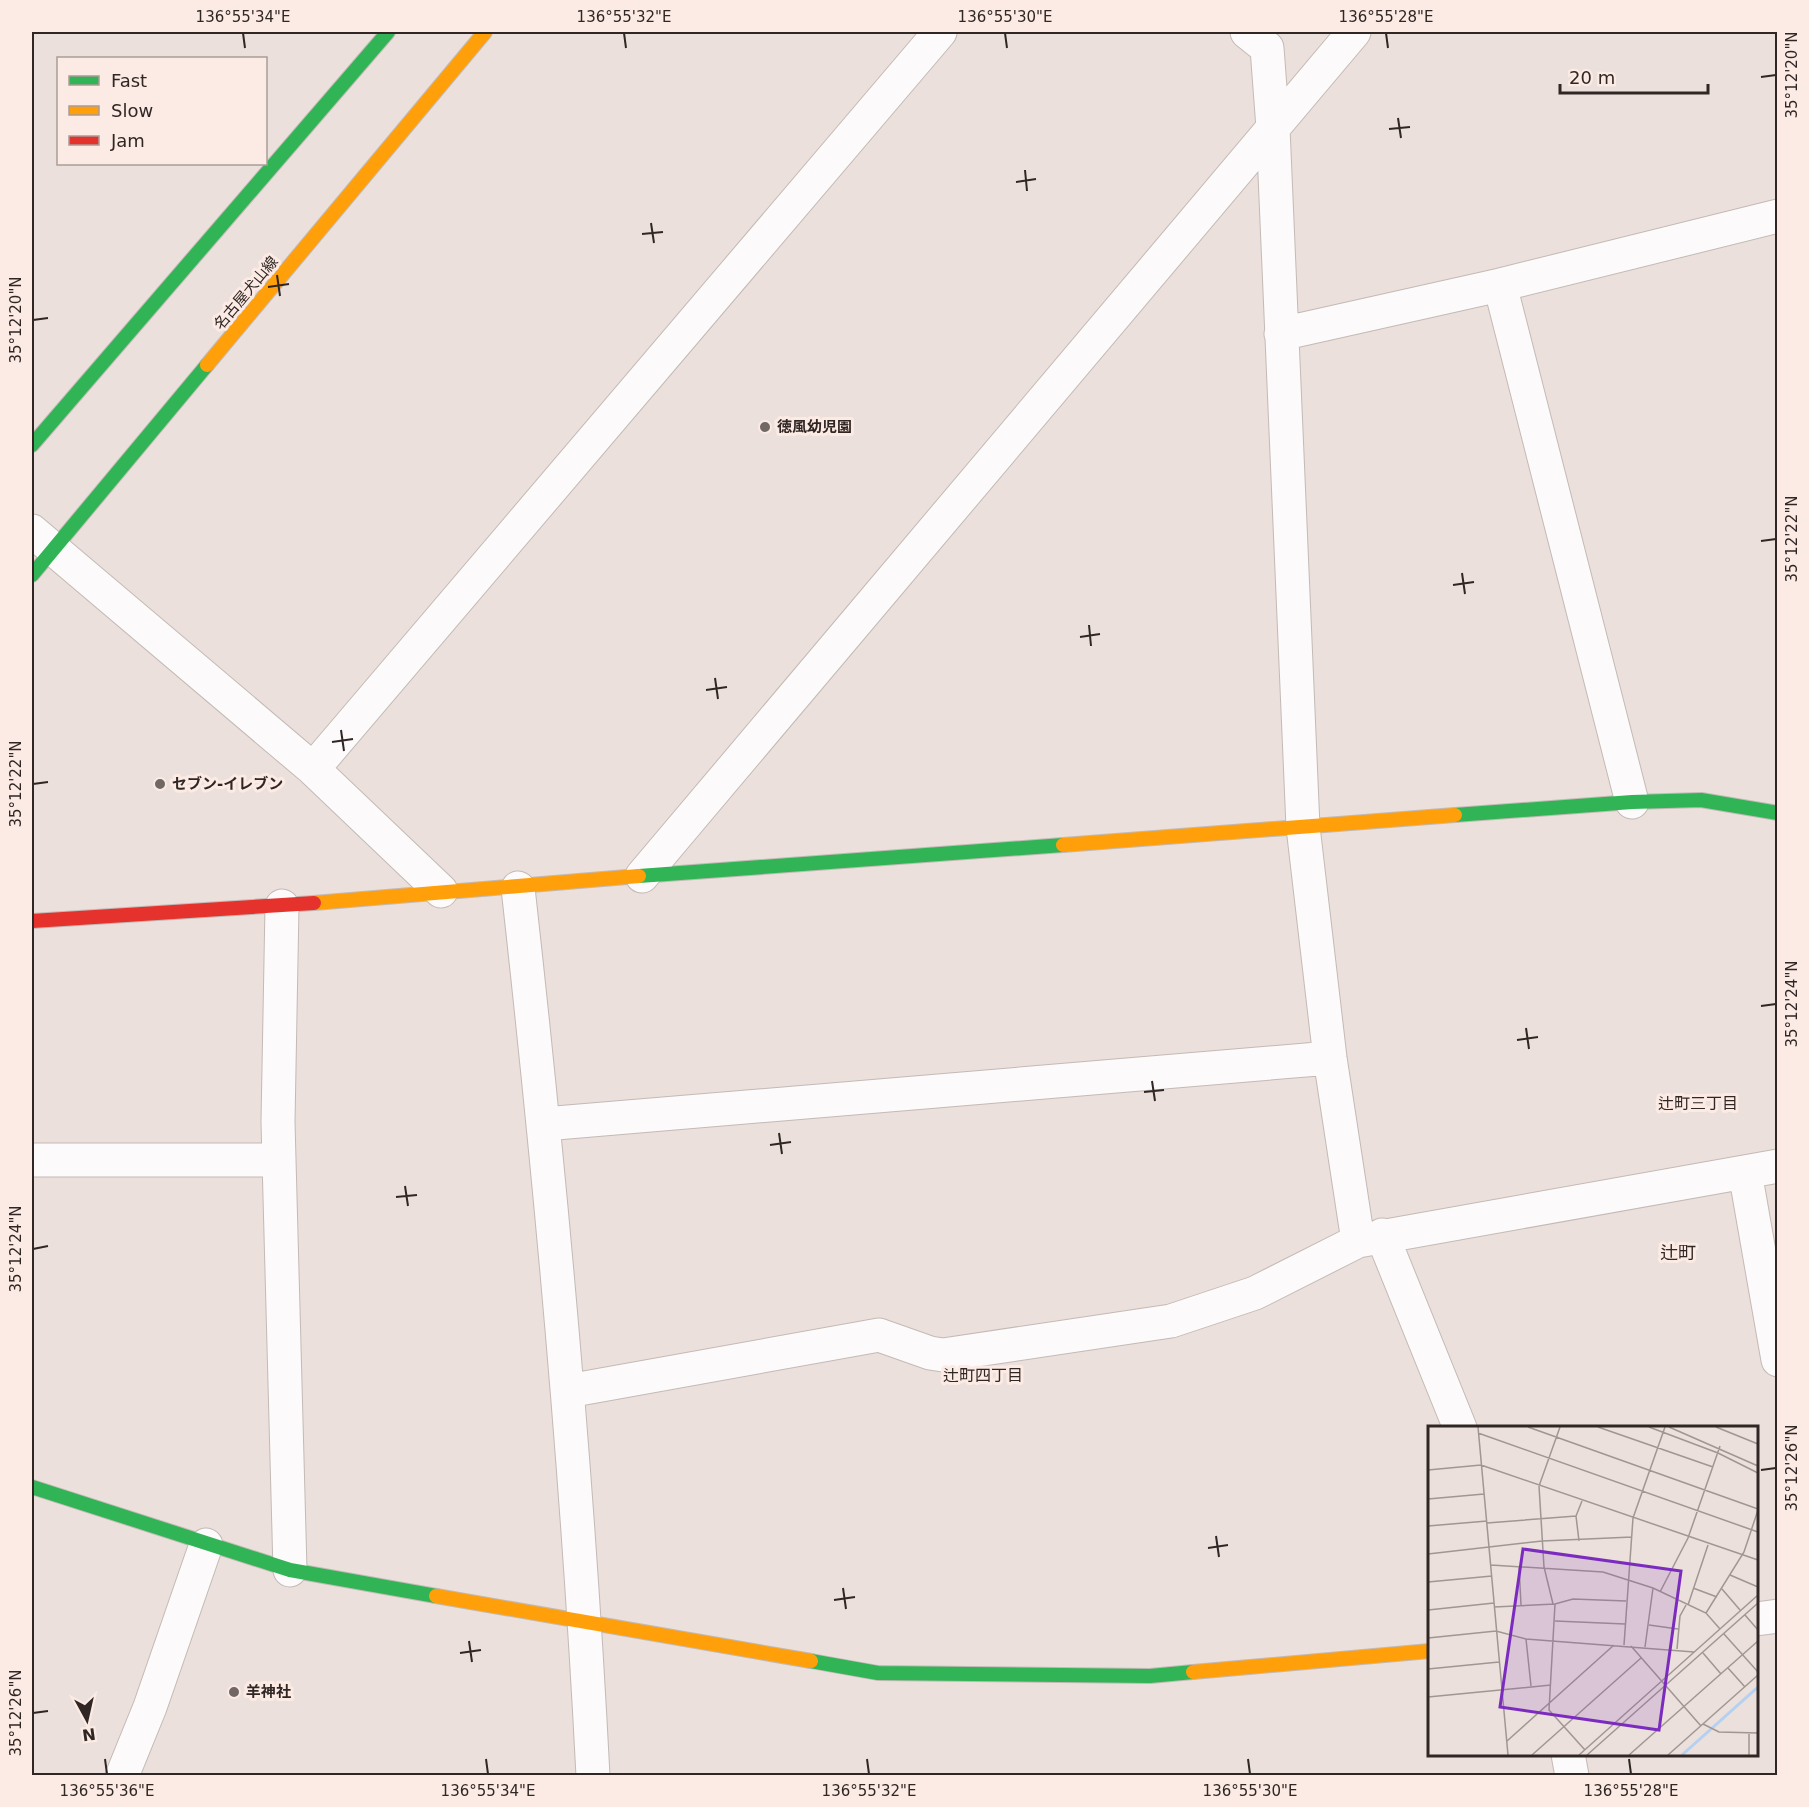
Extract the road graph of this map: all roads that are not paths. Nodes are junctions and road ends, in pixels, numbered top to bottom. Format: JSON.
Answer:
{"nodes":[{"id":1,"x":388,"y":32,"type":"edge"},
{"id":2,"x":485,"y":32,"type":"edge"},
{"id":3,"x":940,"y":32,"type":"edge"},
{"id":4,"x":1247,"y":32,"type":"edge"},
{"id":5,"x":1354,"y":32,"type":"edge"},
{"id":6,"x":1273,"y":128,"type":"junction"},
{"id":7,"x":1778,"y":216,"type":"edge"},
{"id":8,"x":1500,"y":285,"type":"junction"},
{"id":9,"x":1281,"y":334,"type":"junction"},
{"id":10,"x":32,"y":445,"type":"edge"},
{"id":11,"x":43,"y":540,"type":"edge"},
{"id":12,"x":32,"y":575,"type":"edge"},
{"id":13,"x":313,"y":769,"type":"junction"},
{"id":14,"x":1632,"y":802,"type":"junction"},
{"id":15,"x":1778,"y":813,"type":"edge"},
{"id":16,"x":1303,"y":827,"type":"junction"},
{"id":17,"x":642,"y":876,"type":"junction"},
{"id":18,"x":519,"y":888,"type":"junction"},
{"id":19,"x":441,"y":891,"type":"junction"},
{"id":20,"x":282,"y":906,"type":"junction"},
{"id":21,"x":32,"y":921,"type":"edge"},
{"id":22,"x":1330,"y":1058,"type":"junction"},
{"id":23,"x":544,"y":1124,"type":"junction"},
{"id":24,"x":32,"y":1160,"type":"edge"},
{"id":25,"x":279,"y":1160,"type":"junction"},
{"id":26,"x":1778,"y":1166,"type":"edge"},
{"id":27,"x":1745,"y":1172,"type":"junction"},
{"id":28,"x":1370,"y":1238,"type":"junction"},
{"id":29,"x":1778,"y":1360,"type":"edge"},
{"id":30,"x":568,"y":1391,"type":"junction"},
{"id":31,"x":1459,"y":1426,"type":"edge"},
{"id":32,"x":32,"y":1487,"type":"edge"},
{"id":33,"x":206,"y":1545,"type":"junction"},
{"id":34,"x":290,"y":1570,"type":"junction"},
{"id":35,"x":1778,"y":1616,"type":"edge"},
{"id":36,"x":1758,"y":1618,"type":"edge"},
{"id":37,"x":585,"y":1622,"type":"junction"},
{"id":38,"x":1428,"y":1651,"type":"edge"},
{"id":39,"x":1568,"y":1756,"type":"edge"},
{"id":40,"x":122,"y":1776,"type":"edge"},
{"id":41,"x":593,"y":1776,"type":"edge"},
{"id":42,"x":1572,"y":1776,"type":"edge"}],
"edges":[{"from":1,"to":10,"type":"street"},
{"from":2,"to":11,"type":"street","name":"名古屋犬山線"},
{"from":3,"to":13,"type":"street"},
{"from":4,"to":6,"type":"street"},
{"from":5,"to":6,"type":"street"},
{"from":6,"to":9,"type":"street"},
{"from":6,"to":17,"type":"street"},
{"from":7,"to":8,"type":"street"},
{"from":8,"to":9,"type":"street"},
{"from":8,"to":14,"type":"street"},
{"from":9,"to":16,"type":"street"},
{"from":11,"to":12,"type":"street","name":"名古屋犬山線"},
{"from":11,"to":13,"type":"street"},
{"from":13,"to":19,"type":"street"},
{"from":14,"to":15,"type":"street"},
{"from":14,"to":16,"type":"street"},
{"from":16,"to":17,"type":"street"},
{"from":16,"to":22,"type":"street"},
{"from":17,"to":18,"type":"street"},
{"from":18,"to":19,"type":"street"},
{"from":18,"to":23,"type":"street"},
{"from":19,"to":20,"type":"street"},
{"from":20,"to":21,"type":"street"},
{"from":20,"to":25,"type":"street"},
{"from":22,"to":23,"type":"street"},
{"from":22,"to":28,"type":"street"},
{"from":23,"to":30,"type":"street"},
{"from":24,"to":25,"type":"street"},
{"from":25,"to":34,"type":"street"},
{"from":26,"to":27,"type":"street"},
{"from":27,"to":28,"type":"street"},
{"from":27,"to":29,"type":"street"},
{"from":28,"to":30,"type":"street"},
{"from":28,"to":31,"type":"street"},
{"from":30,"to":37,"type":"street"},
{"from":32,"to":33,"type":"street"},
{"from":33,"to":34,"type":"street"},
{"from":33,"to":40,"type":"street"},
{"from":34,"to":37,"type":"street"},
{"from":35,"to":36,"type":"street"},
{"from":37,"to":38,"type":"street"},
{"from":37,"to":41,"type":"street"},
{"from":39,"to":42,"type":"street"}]}
